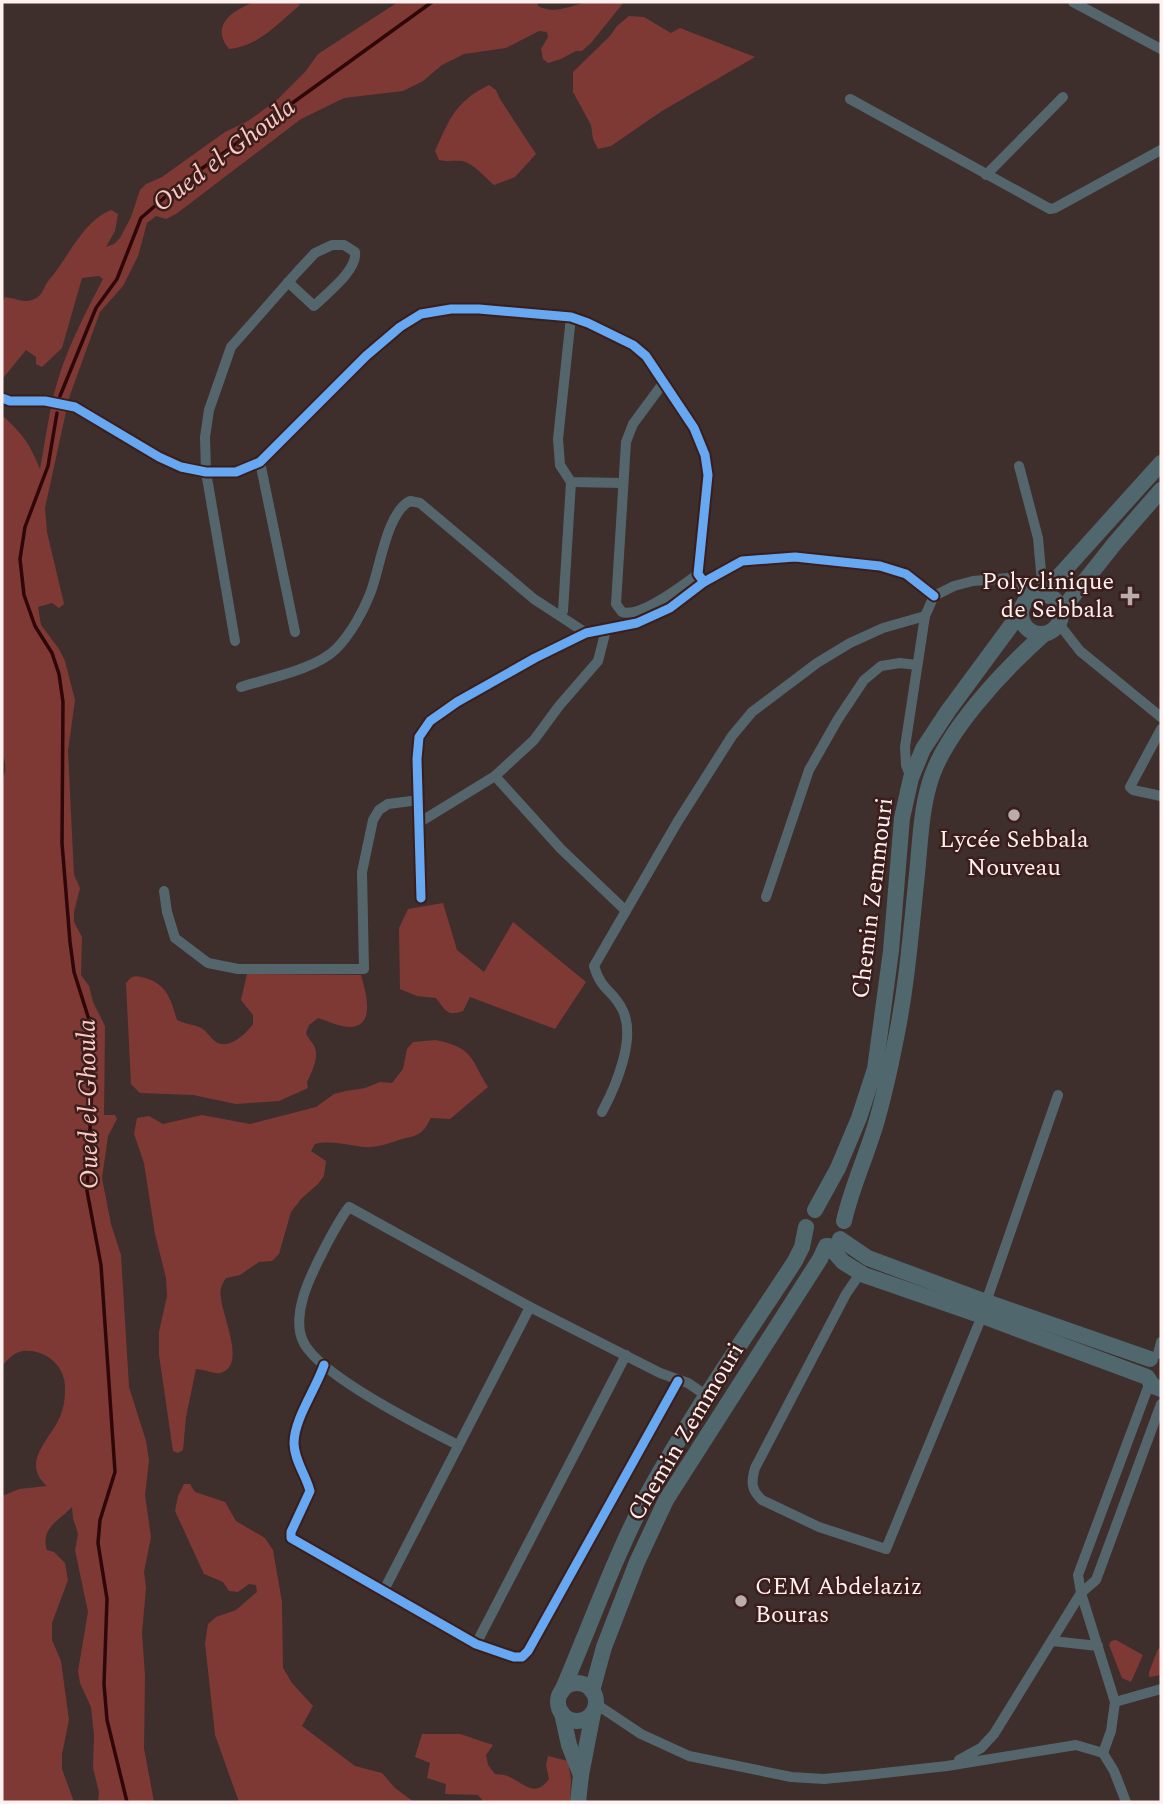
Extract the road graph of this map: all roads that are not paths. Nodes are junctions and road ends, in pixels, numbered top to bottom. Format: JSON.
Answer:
{"nodes":[{"id":1,"x":1073,"y":2,"type":"edge"},
{"id":2,"x":1161,"y":49,"type":"edge"},
{"id":3,"x":1063,"y":96,"type":"dead end"},
{"id":4,"x":850,"y":99,"type":"dead end"},
{"id":5,"x":1161,"y":150,"type":"edge"},
{"id":6,"x":986,"y":175,"type":"junction"},
{"id":7,"x":288,"y":282,"type":"junction"},
{"id":8,"x":571,"y":317,"type":"junction"},
{"id":9,"x":664,"y":382,"type":"junction"},
{"id":10,"x":2,"y":398,"type":"edge"},
{"id":11,"x":260,"y":462,"type":"junction"},
{"id":12,"x":1161,"y":463,"type":"edge"},
{"id":13,"x":1019,"y":466,"type":"dead end"},
{"id":14,"x":206,"y":472,"type":"junction"},
{"id":15,"x":571,"y":482,"type":"junction"},
{"id":16,"x":623,"y":483,"type":"junction"},
{"id":17,"x":1161,"y":490,"type":"edge"},
{"id":18,"x":701,"y":578,"type":"junction"},
{"id":19,"x":1037,"y":595,"type":"junction"},
{"id":20,"x":934,"y":596,"type":"junction"},
{"id":21,"x":563,"y":611,"type":"dead end"},
{"id":22,"x":1021,"y":612,"type":"junction"},
{"id":23,"x":925,"y":616,"type":"junction"},
{"id":24,"x":1060,"y":617,"type":"junction"},
{"id":25,"x":606,"y":630,"type":"junction"},
{"id":26,"x":295,"y":632,"type":"dead end"},
{"id":27,"x":586,"y":633,"type":"junction"},
{"id":28,"x":1044,"y":634,"type":"junction"},
{"id":29,"x":234,"y":641,"type":"dead end"},
{"id":30,"x":917,"y":665,"type":"junction"},
{"id":31,"x":241,"y":687,"type":"dead end"},
{"id":32,"x":1161,"y":717,"type":"edge"},
{"id":33,"x":1161,"y":729,"type":"edge"},
{"id":34,"x":495,"y":776,"type":"junction"},
{"id":35,"x":911,"y":778,"type":"junction"},
{"id":36,"x":1161,"y":796,"type":"edge"},
{"id":37,"x":419,"y":800,"type":"junction"},
{"id":38,"x":420,"y":822,"type":"junction"},
{"id":39,"x":164,"y":891,"type":"dead end"},
{"id":40,"x":766,"y":897,"type":"dead end"},
{"id":41,"x":421,"y":898,"type":"dead end"},
{"id":42,"x":626,"y":911,"type":"junction"},
{"id":43,"x":1058,"y":1095,"type":"dead end"},
{"id":44,"x":602,"y":1112,"type":"dead end"},
{"id":45,"x":815,"y":1210,"type":"junction"},
{"id":46,"x":844,"y":1221,"type":"junction"},
{"id":47,"x":806,"y":1227,"type":"junction"},
{"id":48,"x":832,"y":1244,"type":"junction"},
{"id":49,"x":864,"y":1275,"type":"junction"},
{"id":50,"x":530,"y":1307,"type":"junction"},
{"id":51,"x":983,"y":1308,"type":"junction"},
{"id":52,"x":1158,"y":1352,"type":"edge"},
{"id":53,"x":626,"y":1354,"type":"junction"},
{"id":54,"x":324,"y":1365,"type":"junction"},
{"id":55,"x":678,"y":1381,"type":"junction"},
{"id":56,"x":1152,"y":1383,"type":"edge"},
{"id":57,"x":707,"y":1396,"type":"junction"},
{"id":58,"x":1161,"y":1405,"type":"edge"},
{"id":59,"x":458,"y":1445,"type":"junction"},
{"id":60,"x":383,"y":1592,"type":"junction"},
{"id":61,"x":1081,"y":1593,"type":"junction"},
{"id":62,"x":1052,"y":1641,"type":"junction"},
{"id":63,"x":477,"y":1644,"type":"junction"},
{"id":64,"x":1098,"y":1646,"type":"junction"},
{"id":65,"x":1161,"y":1689,"type":"edge"},
{"id":66,"x":562,"y":1690,"type":"junction"},
{"id":67,"x":1115,"y":1702,"type":"junction"},
{"id":68,"x":593,"y":1703,"type":"junction"},
{"id":69,"x":562,"y":1713,"type":"junction"},
{"id":70,"x":1103,"y":1753,"type":"junction"},
{"id":71,"x":947,"y":1766,"type":"junction"},
{"id":72,"x":580,"y":1775,"type":"junction"},
{"id":73,"x":578,"y":1802,"type":"edge"},
{"id":74,"x":1126,"y":1802,"type":"edge"}],
"edges":[{"from":1,"to":2,"type":"street"},
{"from":3,"to":6,"type":"street"},
{"from":4,"to":6,"type":"street"},
{"from":5,"to":6,"type":"street"},
{"from":7,"to":7,"type":"street"},
{"from":7,"to":14,"type":"street"},
{"from":8,"to":9,"type":"street"},
{"from":8,"to":11,"type":"street"},
{"from":8,"to":15,"type":"street"},
{"from":9,"to":16,"type":"street"},
{"from":9,"to":18,"type":"street"},
{"from":10,"to":14,"type":"street"},
{"from":11,"to":14,"type":"street"},
{"from":11,"to":26,"type":"street"},
{"from":12,"to":19,"type":"street","name":"Chemin Zemmouri"},
{"from":13,"to":19,"type":"street"},
{"from":14,"to":29,"type":"street"},
{"from":15,"to":16,"type":"street"},
{"from":15,"to":21,"type":"street"},
{"from":16,"to":18,"type":"street"},
{"from":17,"to":24,"type":"street","name":"Chemin Zemmouri"},
{"from":18,"to":20,"type":"street"},
{"from":18,"to":25,"type":"street"},
{"from":19,"to":20,"type":"street"},
{"from":19,"to":22,"type":"street","name":"Chemin Zemmouri"},
{"from":19,"to":24,"type":"street"},
{"from":20,"to":23,"type":"street"},
{"from":22,"to":28,"type":"street"},
{"from":22,"to":35,"type":"street","name":"Chemin Zemmouri"},
{"from":23,"to":30,"type":"street"},
{"from":23,"to":42,"type":"street"},
{"from":24,"to":28,"type":"street","name":"Chemin Zemmouri"},
{"from":24,"to":32,"type":"street"},
{"from":25,"to":27,"type":"street"},
{"from":25,"to":34,"type":"street"},
{"from":27,"to":31,"type":"street"},
{"from":27,"to":37,"type":"street"},
{"from":28,"to":46,"type":"street","name":"Chemin Zemmouri"},
{"from":30,"to":35,"type":"street"},
{"from":30,"to":40,"type":"street"},
{"from":33,"to":36,"type":"street"},
{"from":34,"to":38,"type":"street"},
{"from":34,"to":42,"type":"street"},
{"from":35,"to":45,"type":"street","name":"Chemin Zemmouri"},
{"from":37,"to":38,"type":"street"},
{"from":37,"to":39,"type":"street"},
{"from":38,"to":41,"type":"street"},
{"from":42,"to":44,"type":"street"},
{"from":43,"to":51,"type":"street"},
{"from":45,"to":46,"type":"street"},
{"from":45,"to":47,"type":"street"},
{"from":46,"to":48,"type":"street"},
{"from":47,"to":48,"type":"street"},
{"from":47,"to":57,"type":"street","name":"Chemin Zemmouri"},
{"from":48,"to":49,"type":"street"},
{"from":48,"to":51,"type":"street"},
{"from":48,"to":68,"type":"street","name":"Chemin Zemmouri"},
{"from":49,"to":51,"type":"street"},
{"from":49,"to":51,"type":"street"},
{"from":50,"to":53,"type":"street"},
{"from":50,"to":54,"type":"street"},
{"from":50,"to":59,"type":"street"},
{"from":51,"to":52,"type":"street"},
{"from":51,"to":56,"type":"street"},
{"from":52,"to":56,"type":"street"},
{"from":53,"to":55,"type":"street"},
{"from":53,"to":63,"type":"street"},
{"from":54,"to":59,"type":"street"},
{"from":54,"to":60,"type":"street"},
{"from":55,"to":57,"type":"street"},
{"from":55,"to":63,"type":"street"},
{"from":56,"to":61,"type":"street"},
{"from":57,"to":66,"type":"street","name":"Chemin Zemmouri"},
{"from":58,"to":61,"type":"street"},
{"from":59,"to":60,"type":"street"},
{"from":60,"to":63,"type":"street"},
{"from":61,"to":62,"type":"street"},
{"from":61,"to":64,"type":"street"},
{"from":62,"to":64,"type":"street"},
{"from":62,"to":71,"type":"street"},
{"from":64,"to":67,"type":"street"},
{"from":65,"to":67,"type":"street"},
{"from":66,"to":68,"type":"street"},
{"from":66,"to":69,"type":"street"},
{"from":67,"to":70,"type":"street"},
{"from":68,"to":69,"type":"street"},
{"from":68,"to":71,"type":"street"},
{"from":68,"to":72,"type":"street","name":"Chemin Zemmouri"},
{"from":69,"to":72,"type":"street","name":"Chemin Zemmouri"},
{"from":70,"to":71,"type":"street"},
{"from":70,"to":74,"type":"street"},
{"from":72,"to":73,"type":"street","name":"Chemin Zemmouri"}]}
